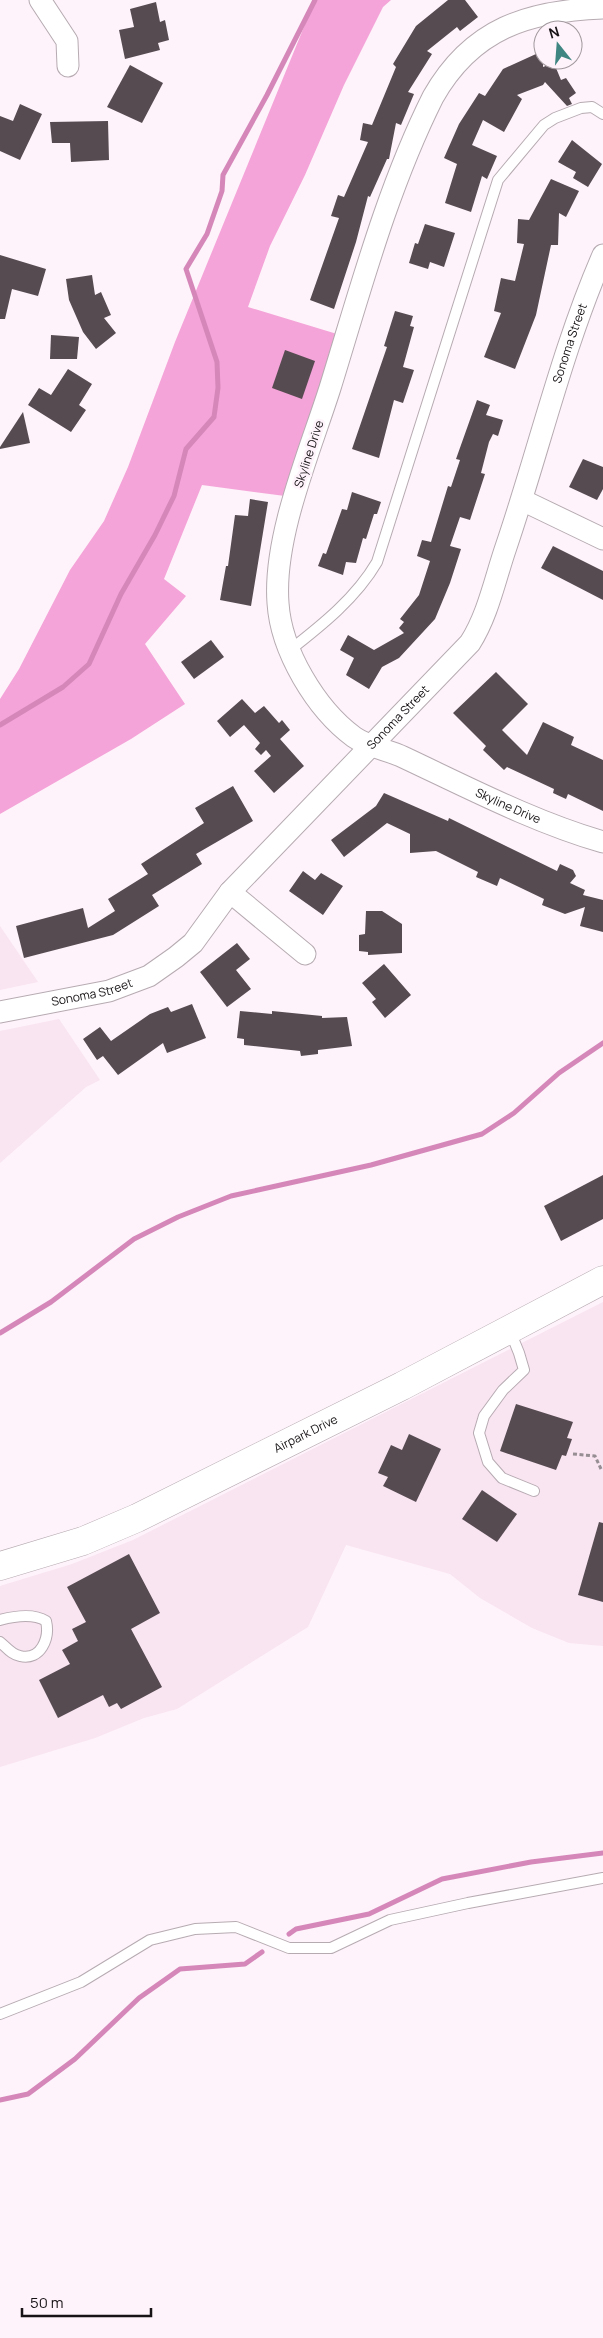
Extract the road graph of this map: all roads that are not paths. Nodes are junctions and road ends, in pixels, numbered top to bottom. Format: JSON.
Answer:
{"nodes":[{"id":1,"x":40,"y":0,"type":"edge"},
{"id":2,"x":603,"y":8,"type":"edge"},
{"id":3,"x":68,"y":66,"type":"dead end"},
{"id":4,"x":603,"y":114,"type":"edge"},
{"id":5,"x":602,"y":262,"type":"edge"},
{"id":6,"x":522,"y":500,"type":"junction"},
{"id":7,"x":603,"y":539,"type":"edge"},
{"id":8,"x":290,"y":650,"type":"junction"},
{"id":9,"x":370,"y":744,"type":"junction"},
{"id":10,"x":603,"y":842,"type":"edge"},
{"id":11,"x":230,"y":892,"type":"junction"},
{"id":12,"x":305,"y":954,"type":"dead end"},
{"id":13,"x":0,"y":1012,"type":"edge"},
{"id":14,"x":603,"y":1280,"type":"edge"},
{"id":15,"x":509,"y":1328,"type":"junction"},
{"id":16,"x":534,"y":1491,"type":"dead end"},
{"id":17,"x":0,"y":1566,"type":"edge"},
{"id":18,"x":0,"y":1620,"type":"edge"},
{"id":19,"x":0,"y":1642,"type":"edge"},
{"id":20,"x":603,"y":1878,"type":"edge"},
{"id":21,"x":0,"y":2014,"type":"edge"}],
"edges":[{"from":1,"to":3,"type":"street"},
{"from":2,"to":8,"type":"street","name":"Skyline Drive"},
{"from":4,"to":8,"type":"lane"},
{"from":5,"to":6,"type":"street","name":"Sonoma Street"},
{"from":6,"to":7,"type":"street"},
{"from":6,"to":9,"type":"street","name":"Sonoma Street"},
{"from":8,"to":9,"type":"street","name":"Skyline Drive"},
{"from":9,"to":10,"type":"street","name":"Skyline Drive"},
{"from":9,"to":11,"type":"street","name":"Sonoma Street"},
{"from":11,"to":12,"type":"street"},
{"from":11,"to":13,"type":"street","name":"Sonoma Street"},
{"from":14,"to":15,"type":"street","name":"Airpark Drive"},
{"from":15,"to":16,"type":"lane"},
{"from":15,"to":17,"type":"street","name":"Airpark Drive"},
{"from":18,"to":19,"type":"lane"},
{"from":20,"to":21,"type":"lane"}]}
